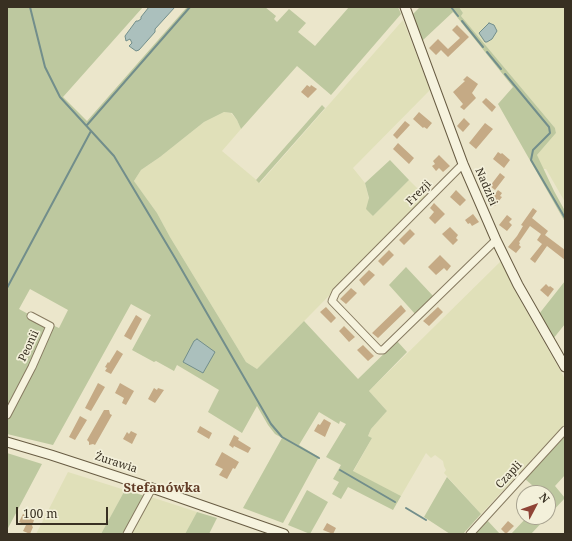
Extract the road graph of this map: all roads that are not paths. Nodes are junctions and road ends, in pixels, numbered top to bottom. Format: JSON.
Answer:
{"nodes":[{"id":1,"x":404,"y":7,"type":"edge"},
{"id":2,"x":463,"y":164,"type":"junction"},
{"id":3,"x":496,"y":240,"type":"junction"},
{"id":4,"x":31,"y":316,"type":"dead end"},
{"id":5,"x":565,"y":367,"type":"edge"},
{"id":6,"x":7,"y":415,"type":"edge"},
{"id":7,"x":565,"y":430,"type":"edge"},
{"id":8,"x":7,"y":442,"type":"edge"},
{"id":9,"x":152,"y":488,"type":"junction"},
{"id":10,"x":127,"y":534,"type":"edge"},
{"id":11,"x":284,"y":534,"type":"edge"},
{"id":12,"x":470,"y":534,"type":"edge"}],
"edges":[{"from":1,"to":2,"type":"street","name":"Nadziei"},
{"from":2,"to":3,"type":"street","name":"Nadziei"},
{"from":2,"to":3,"type":"street","name":"Frezji"},
{"from":3,"to":5,"type":"street","name":"Nadziei"},
{"from":4,"to":6,"type":"street","name":"Peonii"},
{"from":7,"to":12,"type":"street","name":"Czapli"},
{"from":8,"to":9,"type":"street","name":"Żurawia"},
{"from":9,"to":10,"type":"street"},
{"from":9,"to":11,"type":"street","name":"Żurawia"}]}
